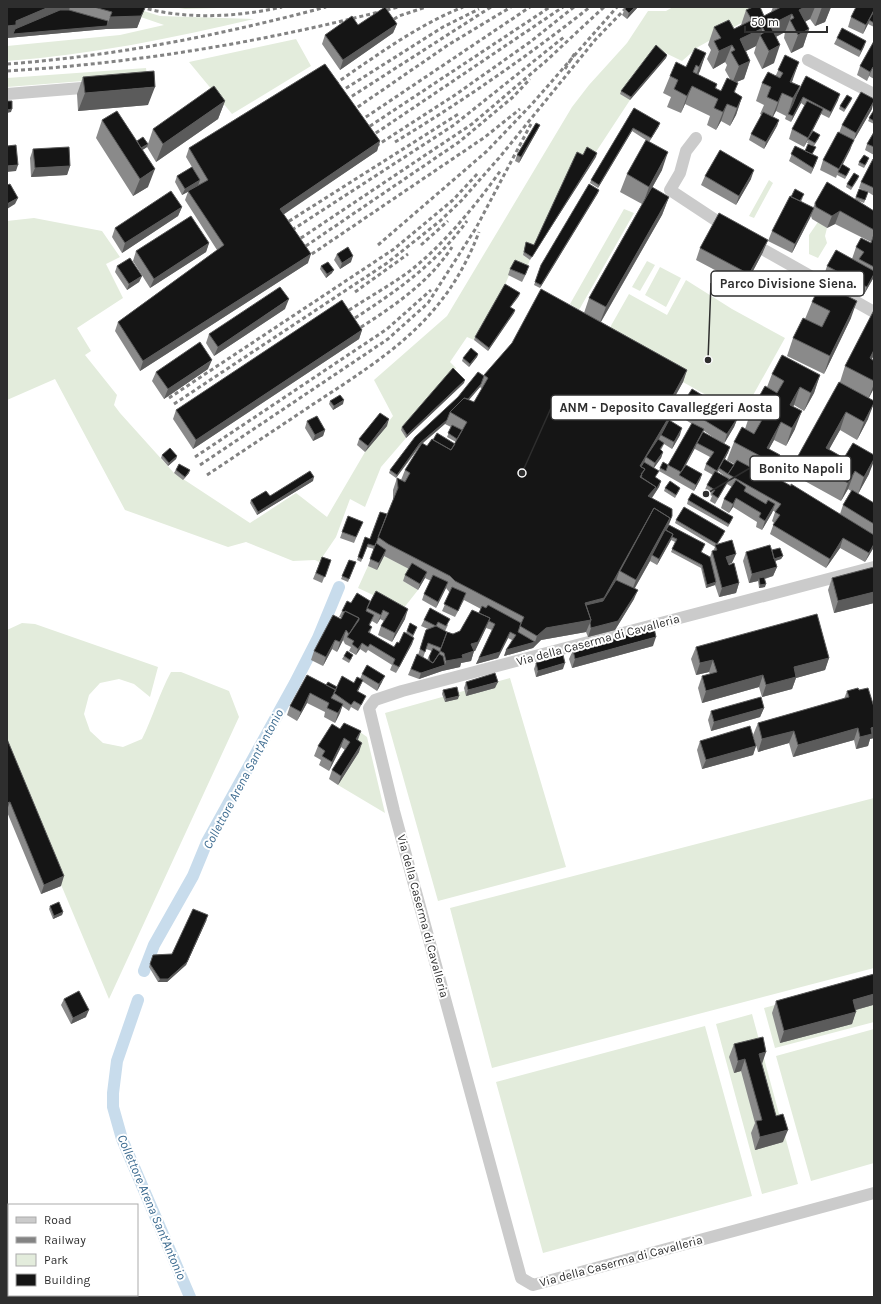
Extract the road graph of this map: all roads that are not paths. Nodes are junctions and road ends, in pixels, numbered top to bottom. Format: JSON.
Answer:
{"nodes":[{"id":1,"x":808,"y":60,"type":"dead end"},
{"id":2,"x":103,"y":86,"type":"edge"},
{"id":3,"x":7,"y":94,"type":"edge"},
{"id":4,"x":874,"y":94,"type":"edge"},
{"id":5,"x":696,"y":138,"type":"dead end"},
{"id":6,"x":874,"y":312,"type":"edge"},
{"id":7,"x":874,"y":567,"type":"edge"},
{"id":8,"x":874,"y":1193,"type":"edge"}],
"edges":[{"from":1,"to":4,"type":"street"},
{"from":2,"to":3,"type":"street"},
{"from":5,"to":6,"type":"street"},
{"from":7,"to":8,"type":"street","name":"Via della Caserma di Cavalleria"}]}
